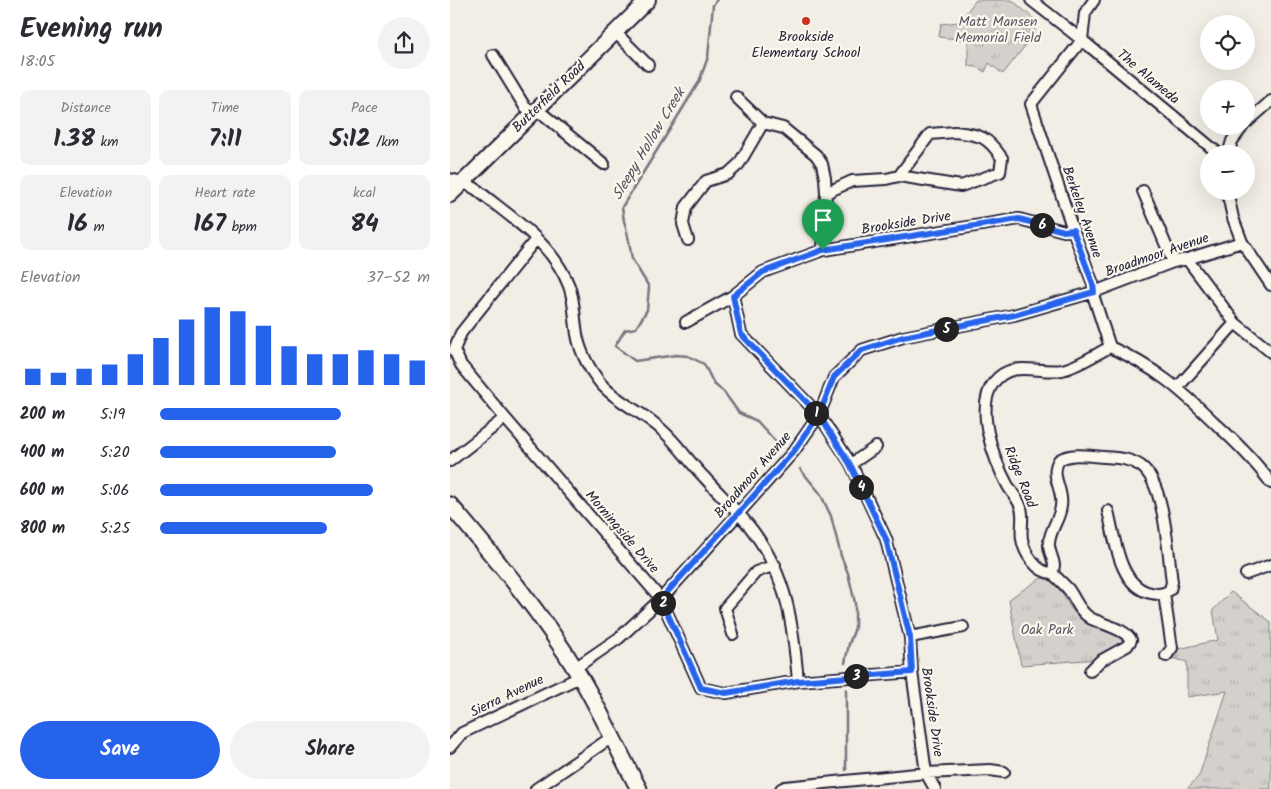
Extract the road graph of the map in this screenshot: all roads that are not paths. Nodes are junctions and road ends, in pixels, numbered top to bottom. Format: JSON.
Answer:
{"nodes":[{"id":1,"x":648,"y":0,"type":"edge"},
{"id":2,"x":1031,"y":0,"type":"edge"},
{"id":3,"x":1094,"y":0,"type":"edge"},
{"id":4,"x":616,"y":33,"type":"junction"},
{"id":5,"x":1082,"y":40,"type":"junction"},
{"id":6,"x":494,"y":55,"type":"dead end"},
{"id":7,"x":648,"y":65,"type":"dead end"},
{"id":8,"x":736,"y":97,"type":"dead end"},
{"id":9,"x":1271,"y":101,"type":"edge"},
{"id":10,"x":535,"y":110,"type":"junction"},
{"id":11,"x":1255,"y":115,"type":"edge"},
{"id":12,"x":763,"y":123,"type":"junction"},
{"id":13,"x":1208,"y":145,"type":"edge"},
{"id":14,"x":604,"y":164,"type":"dead end"},
{"id":15,"x":900,"y":176,"type":"junction"},
{"id":16,"x":457,"y":181,"type":"edge"},
{"id":17,"x":1143,"y":191,"type":"dead end"},
{"id":18,"x":826,"y":193,"type":"junction"},
{"id":19,"x":450,"y":195,"type":"edge"},
{"id":20,"x":1229,"y":200,"type":"edge"},
{"id":21,"x":1073,"y":230,"type":"junction"},
{"id":22,"x":536,"y":239,"type":"junction"},
{"id":23,"x":688,"y":240,"type":"dead end"},
{"id":24,"x":1242,"y":242,"type":"junction"},
{"id":25,"x":823,"y":250,"type":"junction"},
{"id":26,"x":1187,"y":260,"type":"junction"},
{"id":27,"x":1173,"y":262,"type":"junction"},
{"id":28,"x":1271,"y":285,"type":"edge"},
{"id":29,"x":1094,"y":292,"type":"junction"},
{"id":30,"x":733,"y":296,"type":"junction"},
{"id":31,"x":686,"y":322,"type":"dead end"},
{"id":32,"x":1235,"y":323,"type":"junction"},
{"id":33,"x":1110,"y":347,"type":"junction"},
{"id":34,"x":1271,"y":352,"type":"edge"},
{"id":35,"x":1178,"y":387,"type":"junction"},
{"id":36,"x":819,"y":415,"type":"junction"},
{"id":37,"x":505,"y":418,"type":"junction"},
{"id":38,"x":876,"y":447,"type":"dead end"},
{"id":39,"x":450,"y":461,"type":"edge"},
{"id":40,"x":850,"y":464,"type":"junction"},
{"id":41,"x":1271,"y":483,"type":"edge"},
{"id":42,"x":450,"y":505,"type":"edge"},
{"id":43,"x":1108,"y":511,"type":"dead end"},
{"id":44,"x":738,"y":514,"type":"junction"},
{"id":45,"x":775,"y":565,"type":"junction"},
{"id":46,"x":1271,"y":565,"type":"edge"},
{"id":47,"x":1052,"y":573,"type":"junction"},
{"id":48,"x":1246,"y":574,"type":"dead end"},
{"id":49,"x":1164,"y":594,"type":"junction"},
{"id":50,"x":661,"y":599,"type":"junction"},
{"id":51,"x":963,"y":627,"type":"dead end"},
{"id":52,"x":733,"y":634,"type":"dead end"},
{"id":53,"x":910,"y":637,"type":"junction"},
{"id":54,"x":1166,"y":656,"type":"dead end"},
{"id":55,"x":1090,"y":671,"type":"dead end"},
{"id":56,"x":578,"y":672,"type":"junction"},
{"id":57,"x":912,"y":672,"type":"junction"},
{"id":58,"x":798,"y":681,"type":"junction"},
{"id":59,"x":612,"y":736,"type":"junction"},
{"id":60,"x":450,"y":746,"type":"edge"},
{"id":61,"x":1004,"y":772,"type":"dead end"},
{"id":62,"x":926,"y":773,"type":"junction"},
{"id":63,"x":853,"y":785,"type":"edge"},
{"id":64,"x":784,"y":788,"type":"edge"},
{"id":65,"x":536,"y":789,"type":"edge"},
{"id":66,"x":639,"y":789,"type":"edge"},
{"id":67,"x":935,"y":789,"type":"edge"}],
"edges":[{"from":1,"to":4,"type":"street","name":"Butterfield Road"},
{"from":2,"to":5,"type":"street","name":"The Alameda"},
{"from":3,"to":5,"type":"street"},
{"from":4,"to":7,"type":"street"},
{"from":4,"to":10,"type":"street","name":"Butterfield Road"},
{"from":5,"to":13,"type":"street","name":"The Alameda"},
{"from":5,"to":21,"type":"street","name":"Berkeley Avenue"},
{"from":6,"to":10,"type":"street"},
{"from":8,"to":12,"type":"street"},
{"from":9,"to":11,"type":"street"},
{"from":10,"to":14,"type":"street"},
{"from":10,"to":16,"type":"street","name":"Butterfield Road"},
{"from":12,"to":18,"type":"street"},
{"from":12,"to":23,"type":"street"},
{"from":15,"to":15,"type":"street"},
{"from":15,"to":18,"type":"street"},
{"from":16,"to":19,"type":"street","name":"Butterfield Road"},
{"from":16,"to":22,"type":"street"},
{"from":17,"to":27,"type":"street"},
{"from":18,"to":25,"type":"street"},
{"from":20,"to":24,"type":"street"},
{"from":21,"to":25,"type":"street","name":"Brookside Drive"},
{"from":21,"to":29,"type":"street","name":"Berkeley Avenue"},
{"from":22,"to":37,"type":"street","name":"Morningside Drive"},
{"from":22,"to":44,"type":"street"},
{"from":24,"to":26,"type":"street","name":"Broadmoor Avenue"},
{"from":24,"to":28,"type":"street"},
{"from":25,"to":30,"type":"street","name":"Brookside Drive"},
{"from":26,"to":27,"type":"street","name":"Broadmoor Avenue"},
{"from":26,"to":32,"type":"street"},
{"from":27,"to":29,"type":"street","name":"Broadmoor Avenue"},
{"from":29,"to":33,"type":"street","name":"Berkeley Avenue"},
{"from":29,"to":36,"type":"street","name":"Broadmoor Avenue"},
{"from":30,"to":31,"type":"street"},
{"from":30,"to":36,"type":"street","name":"Brookside Drive"},
{"from":32,"to":34,"type":"street"},
{"from":32,"to":35,"type":"street"},
{"from":33,"to":35,"type":"street"},
{"from":33,"to":47,"type":"street","name":"Ridge Road"},
{"from":35,"to":41,"type":"street"},
{"from":36,"to":40,"type":"street","name":"Brookside Drive"},
{"from":36,"to":44,"type":"street","name":"Broadmoor Avenue"},
{"from":37,"to":39,"type":"street"},
{"from":37,"to":50,"type":"street","name":"Morningside Drive"},
{"from":38,"to":40,"type":"street"},
{"from":40,"to":53,"type":"street","name":"Brookside Drive"},
{"from":42,"to":56,"type":"main road"},
{"from":43,"to":49,"type":"street"},
{"from":44,"to":45,"type":"street"},
{"from":44,"to":50,"type":"street","name":"Broadmoor Avenue"},
{"from":45,"to":52,"type":"street"},
{"from":45,"to":58,"type":"street"},
{"from":46,"to":48,"type":"street"},
{"from":47,"to":49,"type":"street"},
{"from":47,"to":55,"type":"street","name":"Ridge Road"},
{"from":49,"to":54,"type":"street"},
{"from":50,"to":56,"type":"street","name":"Broadmoor Avenue"},
{"from":50,"to":58,"type":"street","name":"Morningside Drive"},
{"from":51,"to":53,"type":"street"},
{"from":53,"to":57,"type":"street","name":"Brookside Drive"},
{"from":56,"to":59,"type":"main road"},
{"from":56,"to":60,"type":"street","name":"Sierra Avenue"},
{"from":57,"to":58,"type":"street","name":"Morningside Drive"},
{"from":57,"to":62,"type":"street","name":"Brookside Drive"},
{"from":59,"to":65,"type":"street"},
{"from":59,"to":66,"type":"main road"},
{"from":61,"to":62,"type":"street"},
{"from":62,"to":63,"type":"street"},
{"from":62,"to":67,"type":"street","name":"Brookside Drive"},
{"from":63,"to":64,"type":"street"}]}
